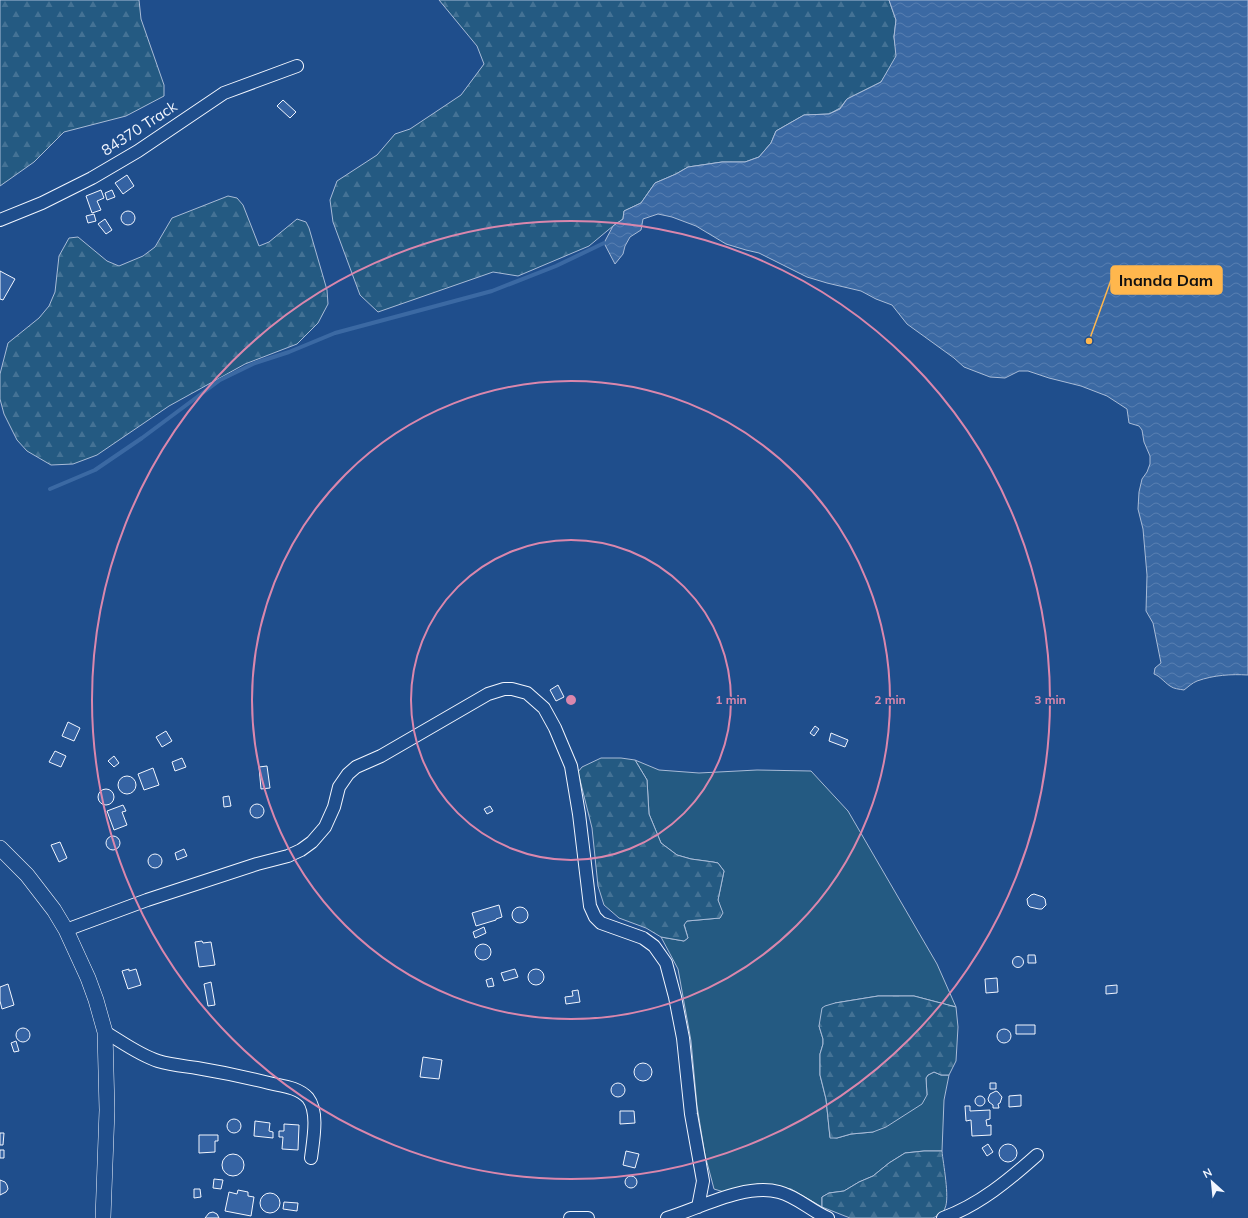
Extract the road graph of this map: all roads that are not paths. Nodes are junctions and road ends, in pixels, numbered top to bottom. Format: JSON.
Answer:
{"nodes":[{"id":1,"x":296,"y":66,"type":"dead end"},
{"id":2,"x":0,"y":220,"type":"edge"},
{"id":3,"x":0,"y":848,"type":"edge"},
{"id":4,"x":66,"y":930,"type":"junction"},
{"id":5,"x":105,"y":1032,"type":"junction"},
{"id":6,"x":1037,"y":1155,"type":"dead end"},
{"id":7,"x":311,"y":1158,"type":"dead end"},
{"id":8,"x":698,"y":1207,"type":"junction"},
{"id":9,"x":103,"y":1218,"type":"edge"},
{"id":10,"x":570,"y":1218,"type":"edge"},
{"id":11,"x":588,"y":1218,"type":"edge"},
{"id":12,"x":667,"y":1218,"type":"edge"},
{"id":13,"x":828,"y":1218,"type":"edge"},
{"id":14,"x":943,"y":1218,"type":"edge"}],
"edges":[{"from":1,"to":2,"type":"street","name":"84370 Track"},
{"from":3,"to":4,"type":"street"},
{"from":4,"to":5,"type":"street"},
{"from":4,"to":8,"type":"street"},
{"from":5,"to":7,"type":"street"},
{"from":5,"to":9,"type":"street"},
{"from":6,"to":14,"type":"street"},
{"from":8,"to":12,"type":"street"},
{"from":8,"to":13,"type":"street"},
{"from":10,"to":11,"type":"street"}]}
